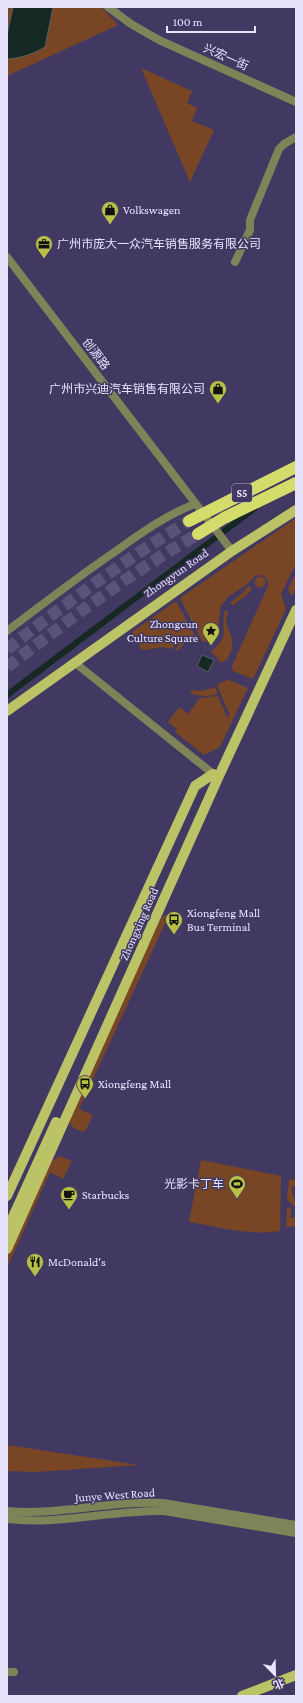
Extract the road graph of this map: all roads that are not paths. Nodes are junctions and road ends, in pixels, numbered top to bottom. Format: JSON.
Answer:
{"nodes":[{"id":1,"x":108,"y":7,"type":"edge"},
{"id":2,"x":296,"y":102,"type":"edge"},
{"id":3,"x":296,"y":137,"type":"edge"},
{"id":4,"x":7,"y":257,"type":"edge"},
{"id":5,"x":235,"y":262,"type":"dead end"},
{"id":6,"x":296,"y":468,"type":"edge"},
{"id":7,"x":296,"y":483,"type":"edge"},
{"id":8,"x":195,"y":504,"type":"junction"},
{"id":9,"x":296,"y":510,"type":"edge"},
{"id":10,"x":189,"y":521,"type":"tunnel mouth"},
{"id":11,"x":198,"y":534,"type":"tunnel mouth"},
{"id":12,"x":230,"y":548,"type":"junction"},
{"id":13,"x":296,"y":610,"type":"edge"},
{"id":14,"x":7,"y":631,"type":"edge"},
{"id":15,"x":74,"y":662,"type":"junction"},
{"id":16,"x":7,"y":711,"type":"edge"},
{"id":17,"x":216,"y":776,"type":"junction"},
{"id":18,"x":8,"y":1193,"type":"edge"},
{"id":19,"x":22,"y":1197,"type":"junction"},
{"id":20,"x":7,"y":1230,"type":"edge"},
{"id":21,"x":7,"y":1249,"type":"edge"},
{"id":22,"x":7,"y":1511,"type":"edge"},
{"id":23,"x":7,"y":1520,"type":"edge"},
{"id":24,"x":296,"y":1525,"type":"edge"},
{"id":25,"x":296,"y":1533,"type":"edge"},
{"id":26,"x":296,"y":1675,"type":"edge"},
{"id":27,"x":296,"y":1682,"type":"edge"},
{"id":28,"x":242,"y":1696,"type":"edge"},
{"id":29,"x":261,"y":1696,"type":"edge"}],
"edges":[{"from":1,"to":2,"type":"street","name":"兴宏一街"},
{"from":3,"to":5,"type":"street"},
{"from":4,"to":8,"type":"street","name":"创源路"},
{"from":6,"to":10,"type":"highway","number":"S5","bridge":true},
{"from":7,"to":11,"type":"highway","number":"S5","bridge":true},
{"from":8,"to":12,"type":"street","name":"创源路"},
{"from":8,"to":14,"type":"street"},
{"from":9,"to":12,"type":"main road","name":"Zhongyun Road"},
{"from":12,"to":15,"type":"main road","name":"Zhongyun Road"},
{"from":13,"to":17,"type":"main road","name":"Zhongxing Road"},
{"from":15,"to":16,"type":"main road","name":"Zhongyun Road"},
{"from":15,"to":17,"type":"street"},
{"from":17,"to":18,"type":"main road"},
{"from":17,"to":19,"type":"main road","name":"Zhongxing Road"},
{"from":17,"to":21,"type":"main road","name":"Zhongxing Road"},
{"from":18,"to":19,"type":"street"},
{"from":19,"to":20,"type":"main road","name":"Zhongxing Road"},
{"from":22,"to":24,"type":"street","name":"Junye West Road"},
{"from":23,"to":25,"type":"street","name":"Junye West Road"},
{"from":26,"to":28,"type":"main road"},
{"from":27,"to":29,"type":"main road"}]}
